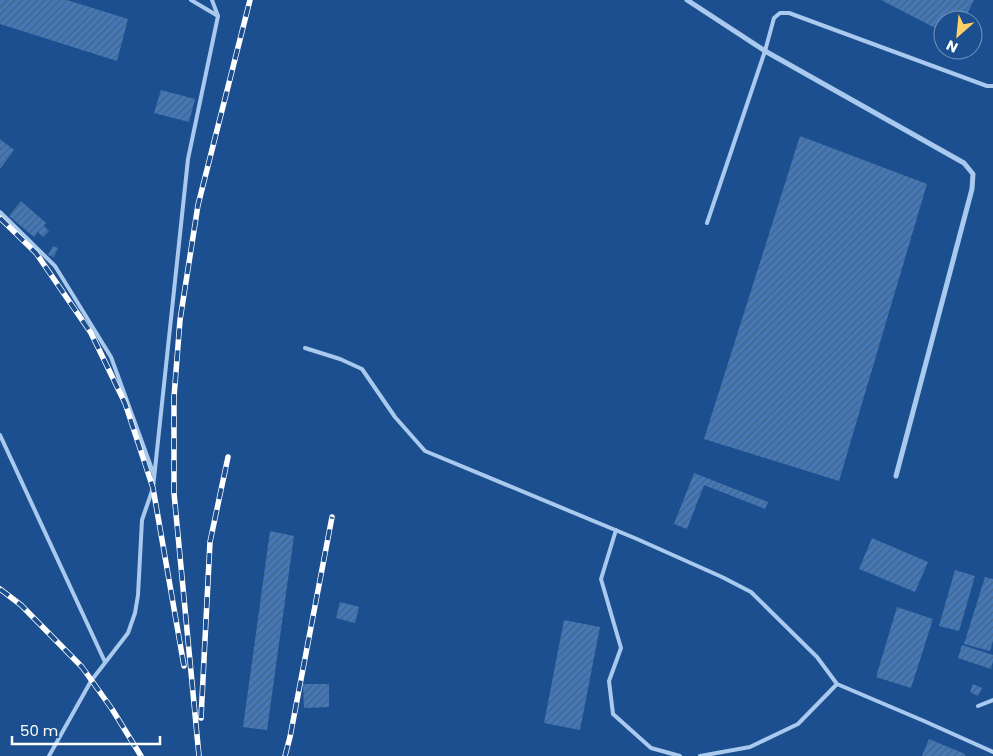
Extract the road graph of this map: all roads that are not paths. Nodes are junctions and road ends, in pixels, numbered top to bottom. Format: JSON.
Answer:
{"nodes":[{"id":1,"x":191,"y":0,"type":"edge"},
{"id":2,"x":212,"y":0,"type":"edge"},
{"id":3,"x":687,"y":0,"type":"edge"},
{"id":4,"x":218,"y":16,"type":"junction"},
{"id":5,"x":765,"y":51,"type":"junction"},
{"id":6,"x":993,"y":86,"type":"edge"},
{"id":7,"x":0,"y":212,"type":"edge"},
{"id":8,"x":707,"y":223,"type":"dead end"},
{"id":9,"x":305,"y":348,"type":"dead end"},
{"id":10,"x":0,"y":435,"type":"edge"},
{"id":11,"x":896,"y":476,"type":"dead end"},
{"id":12,"x":154,"y":477,"type":"junction"},
{"id":13,"x":616,"y":530,"type":"junction"},
{"id":14,"x":106,"y":662,"type":"junction"},
{"id":15,"x":837,"y":684,"type":"junction"},
{"id":16,"x":993,"y":700,"type":"edge"},
{"id":17,"x":978,"y":706,"type":"dead end"},
{"id":18,"x":993,"y":752,"type":"edge"},
{"id":19,"x":49,"y":756,"type":"edge"},
{"id":20,"x":680,"y":756,"type":"edge"},
{"id":21,"x":700,"y":756,"type":"edge"}],
"edges":[{"from":1,"to":4,"type":"lane"},
{"from":2,"to":4,"type":"lane"},
{"from":3,"to":5,"type":"street"},
{"from":4,"to":12,"type":"lane"},
{"from":5,"to":6,"type":"lane"},
{"from":5,"to":8,"type":"lane"},
{"from":5,"to":11,"type":"street"},
{"from":7,"to":12,"type":"lane"},
{"from":9,"to":13,"type":"lane"},
{"from":10,"to":14,"type":"lane"},
{"from":12,"to":14,"type":"lane"},
{"from":13,"to":15,"type":"lane"},
{"from":13,"to":20,"type":"lane"},
{"from":14,"to":19,"type":"lane"},
{"from":15,"to":18,"type":"lane"},
{"from":15,"to":21,"type":"lane"},
{"from":16,"to":17,"type":"lane"}]}
